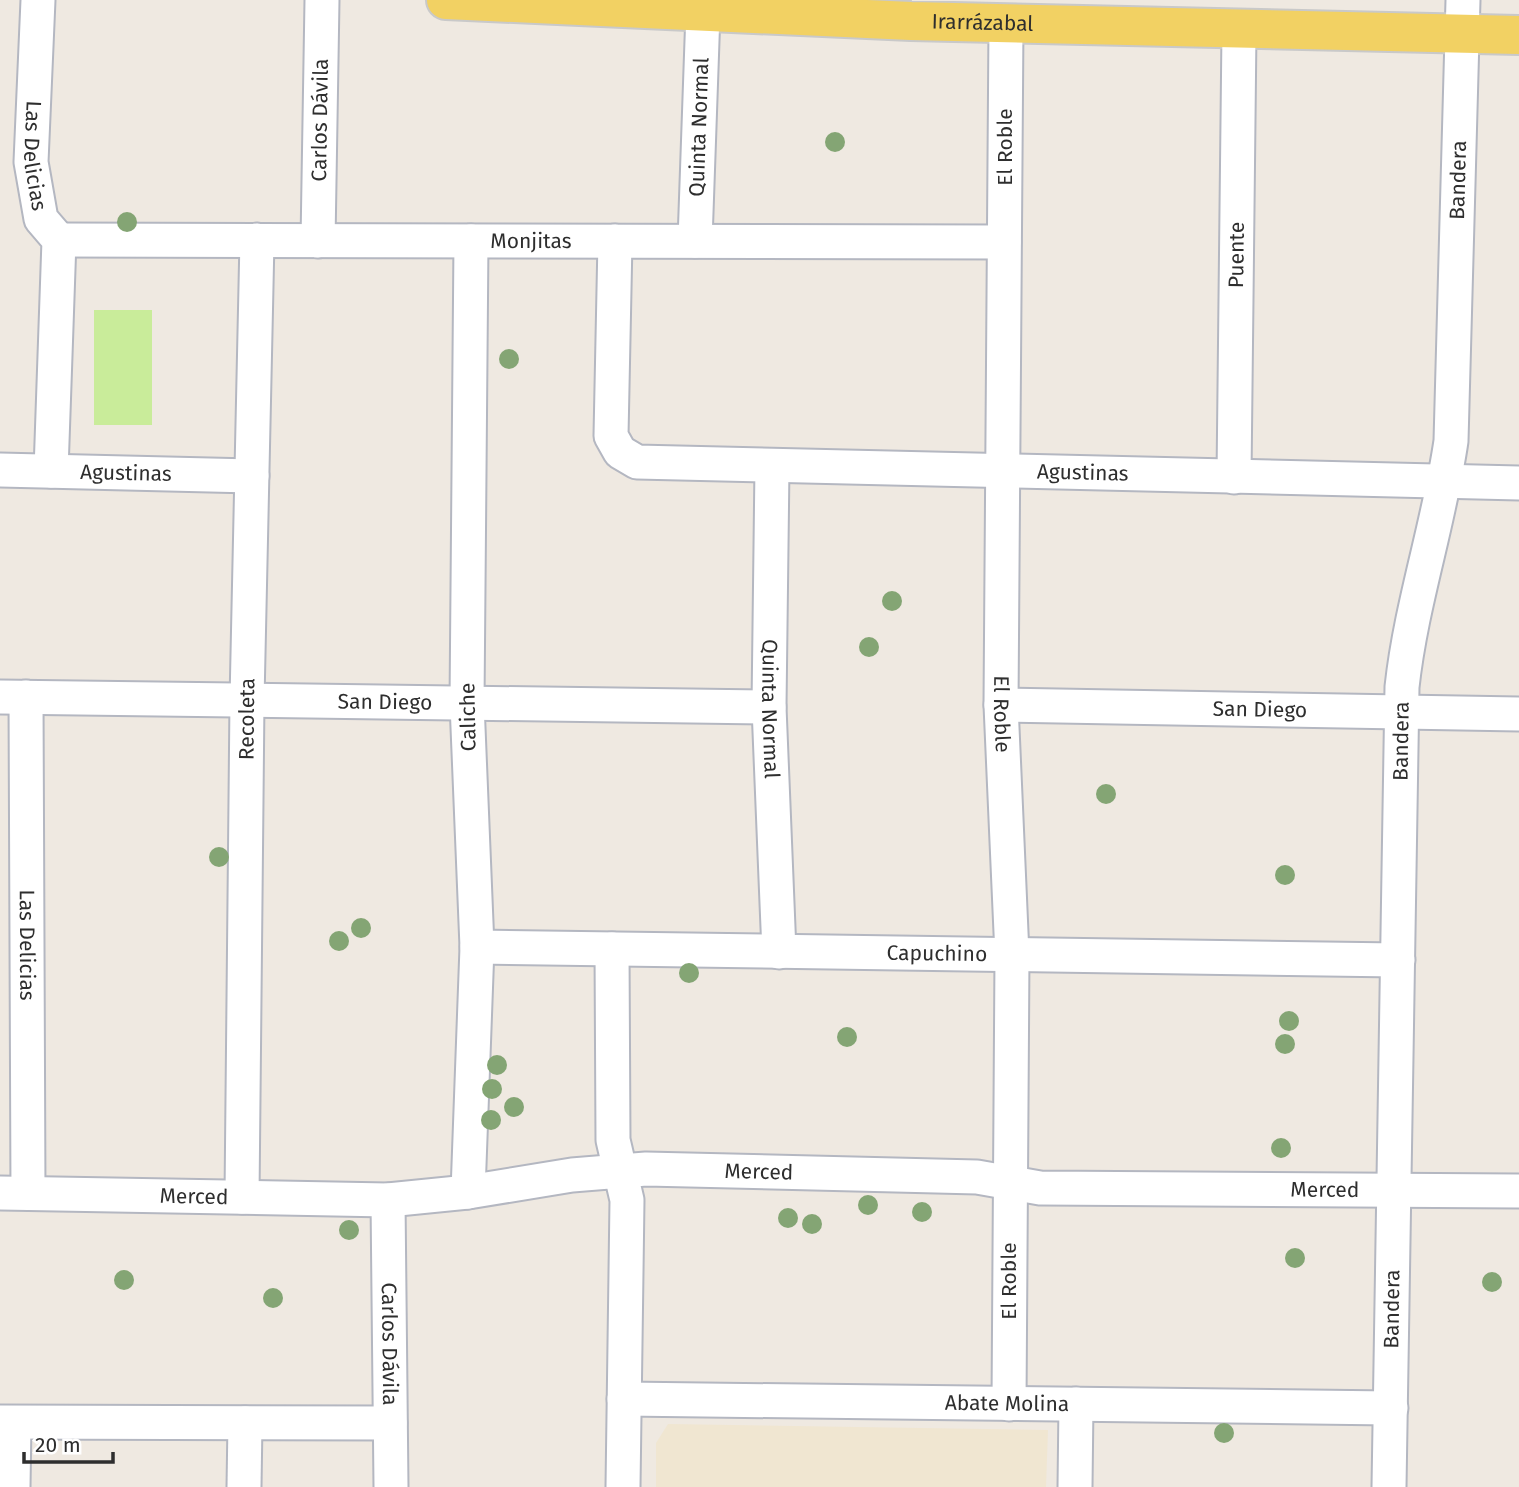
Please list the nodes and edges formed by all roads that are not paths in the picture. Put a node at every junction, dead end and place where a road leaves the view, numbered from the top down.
1 (38, 0) edge
2 (322, 0) edge
3 (446, 0) edge
4 (860, 9) edge
5 (703, 12) junction
6 (1463, 17) edge
7 (1006, 24) junction
8 (1239, 31) junction
9 (1519, 35) edge
10 (59, 240) junction
11 (257, 240) junction
12 (318, 240) junction
13 (471, 241) junction
14 (615, 241) junction
15 (695, 241) junction
16 (1004, 242) junction
17 (772, 466) junction
18 (0, 470) edge
19 (51, 471) junction
20 (1003, 471) junction
21 (252, 476) junction
22 (1234, 477) junction
23 (1445, 481) junction
24 (1519, 483) edge
25 (13, 697) edge
26 (247, 700) junction
27 (467, 703) junction
28 (1001, 705) junction
29 (769, 707) junction
30 (1401, 712) junction
31 (1519, 715) edge
32 (477, 947) junction
33 (612, 949) junction
34 (779, 952) junction
35 (1012, 955) junction
36 (1398, 960) junction
37 (618, 1170) junction
38 (1009, 1184) junction
39 (1394, 1189) junction
40 (1519, 1191) edge
41 (468, 1192) junction
42 (14, 1193) edge
43 (242, 1197) junction
44 (388, 1200) junction
45 (624, 1399) junction
46 (1009, 1404) junction
47 (1076, 1404) junction
48 (1391, 1408) junction
49 (7, 1423) edge
50 (245, 1423) junction
51 (390, 1423) junction
52 (13, 1487) edge
53 (244, 1487) edge
54 (391, 1487) edge
55 (622, 1487) edge
56 (1075, 1487) edge
57 (1389, 1487) edge

1 - 10 street, Las Delicias
2 - 12 street, Carlos Dávila
3 - 5 main road, Irarrázabal
4 - 5 main road, Irarrázabal
4 - 7 main road, Irarrázabal
5 - 15 street, Quinta Normal
6 - 8 main road, Irarrázabal
6 - 9 main road, Irarrázabal
6 - 23 street, Bandera
7 - 8 main road, Irarrázabal
7 - 16 street, El Roble
8 - 22 street, Puente
10 - 11 street, Monjitas
10 - 19 street, Las Delicias
11 - 12 street, Monjitas
11 - 21 street, Recoleta
12 - 13 street, Monjitas
13 - 14 street, Monjitas
13 - 27 street, Caliche
14 - 15 street, Monjitas
14 - 17 street, Agustinas
15 - 16 street, Monjitas
16 - 20 street, El Roble
17 - 20 street, Agustinas
17 - 29 street, Quinta Normal
18 - 19 street, Agustinas
19 - 21 street, Agustinas
20 - 22 street, Agustinas
20 - 28 street, El Roble
21 - 26 street, Recoleta
22 - 23 street, Agustinas
23 - 24 street, Agustinas
23 - 30 street, Bandera
25 - 26 street, San Diego
25 - 42 street, Las Delicias
26 - 27 street, San Diego
26 - 43 street, Recoleta
27 - 29 street, San Diego
27 - 32 street, Caliche
28 - 30 street, San Diego
28 - 35 street, El Roble
29 - 34 street, Quinta Normal
30 - 31 street, San Diego
30 - 36 street, Bandera
32 - 33 street, Capuchino
32 - 41 street, Caliche
33 - 34 street, Capuchino
33 - 37 street
34 - 35 street, Capuchino
35 - 36 street, Capuchino
35 - 38 street, El Roble
36 - 39 street, Bandera
37 - 38 street, Merced
37 - 41 street, Merced
37 - 45 street
38 - 39 street, Merced
38 - 46 street, El Roble
39 - 40 street, Merced
39 - 48 street, Bandera
41 - 44 street, Merced
42 - 43 street, Merced
43 - 44 street, Merced
44 - 51 street, Carlos Dávila
45 - 46 street, Abate Molina
45 - 55 street
46 - 47 street, Abate Molina
47 - 48 street, Abate Molina
47 - 56 street
48 - 57 street, Bandera
49 - 50 street
49 - 52 street
50 - 51 street
50 - 53 street
51 - 54 street, Carlos Dávila

